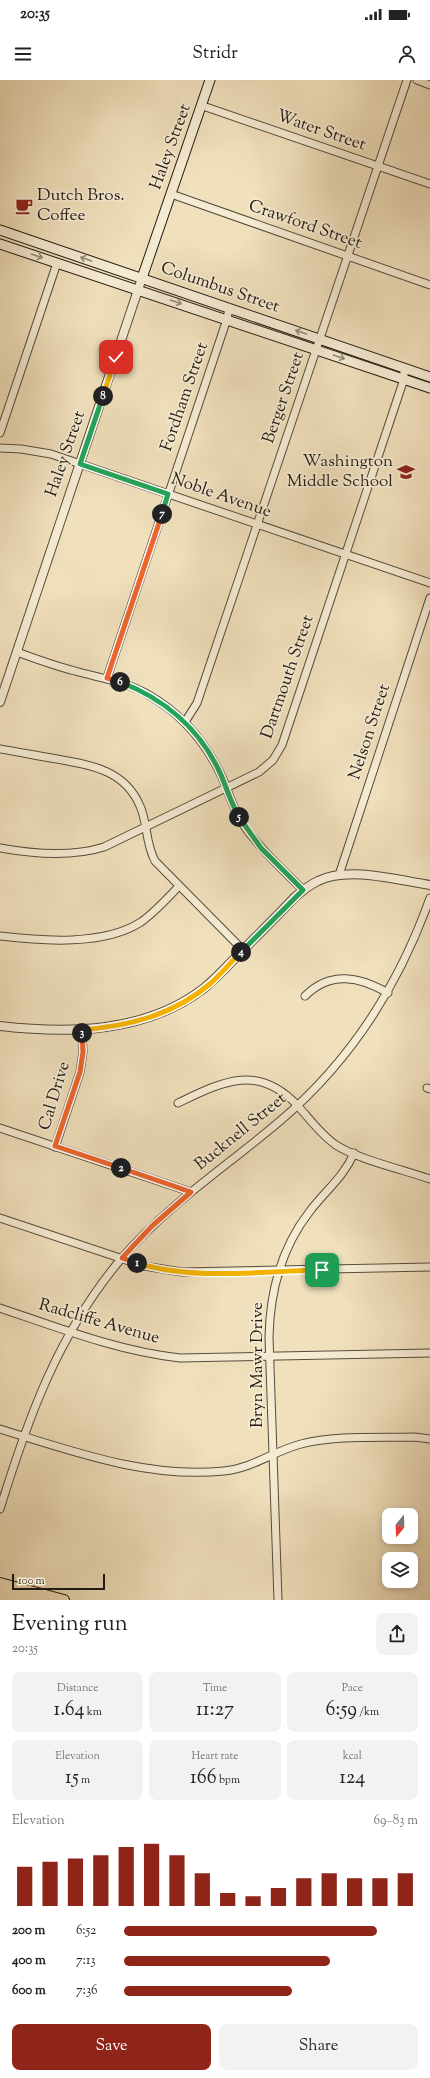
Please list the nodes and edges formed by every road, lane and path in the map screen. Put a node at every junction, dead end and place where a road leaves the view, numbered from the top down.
1 (210, 80) edge
2 (407, 80) edge
3 (417, 80) edge
4 (430, 85) edge
5 (203, 106) junction
6 (378, 166) junction
7 (430, 184) edge
8 (171, 194) junction
9 (0, 230) edge
10 (0, 244) edge
11 (61, 250) junction
12 (348, 255) junction
13 (57, 264) junction
14 (142, 278) junction
15 (430, 284) edge
16 (139, 290) junction
17 (229, 308) junction
18 (227, 319) junction
19 (320, 338) junction
20 (316, 350) junction
21 (404, 368) junction
22 (430, 377) edge
23 (404, 379) junction
24 (430, 388) edge
25 (0, 433) edge
26 (0, 448) edge
27 (80, 464) junction
28 (168, 494) junction
29 (257, 524) junction
30 (346, 554) junction
31 (430, 582) edge
32 (430, 598) edge
33 (17, 652) junction
34 (107, 678) junction
35 (0, 702) edge
36 (185, 722) junction
37 (0, 749) edge
38 (226, 788) junction
39 (145, 827) junction
40 (0, 848) edge
41 (338, 875) junction
42 (430, 885) edge
43 (179, 886) junction
44 (303, 890) junction
45 (430, 898) edge
46 (0, 936) edge
47 (243, 950) junction
48 (388, 992) junction
49 (305, 996) dead end
50 (0, 1026) edge
51 (82, 1030) junction
52 (178, 1103) dead end
53 (298, 1106) junction
54 (0, 1128) edge
55 (55, 1146) junction
56 (354, 1153) junction
57 (430, 1179) edge
58 (191, 1192) junction
59 (0, 1218) edge
60 (122, 1258) junction
61 (430, 1267) edge
62 (278, 1271) junction
63 (0, 1308) edge
64 (70, 1331) junction
65 (430, 1353) edge
66 (270, 1357) junction
67 (0, 1429) edge
68 (24, 1436) junction
69 (430, 1439) edge
70 (273, 1456) junction
71 (0, 1509) edge
72 (0, 1583) edge
73 (0, 1594) edge
74 (46, 1600) edge
75 (64, 1600) edge
76 (278, 1600) edge

1 - 5 main road, Haley Street
2 - 6 street, Berger Street
3 - 4 street
5 - 6 street, Water Street
5 - 8 main road, Haley Street
6 - 7 street, Water Street
6 - 12 street, Berger Street
8 - 12 street, Crawford Street
8 - 14 main road, Haley Street
9 - 11 main road, Columbus Street
10 -> 13 main road, Columbus Street
11 - 13 main road
14 -> 11 main road, Columbus Street
12 - 15 street, Crawford Street
12 - 19 street, Berger Street
13 - 16 main road, Columbus Street
13 - 25 street
14 - 16 street, Haley Street
14 - 17 main road, Columbus Street
16 -> 18 main road, Columbus Street
16 - 27 street, Haley Street
17 - 18 street, Fordham Street
19 -> 17 main road, Columbus Street
18 - 20 main road, Columbus Street
18 - 28 street, Fordham Street
19 - 20 street, Berger Street
19 - 21 main road, Columbus Street
20 -> 23 main road, Columbus Street
20 - 29 street, Berger Street
21 - 22 main road, Columbus Street
21 - 23 street, Dartmouth Street
23 - 24 main road, Columbus Street
23 - 30 street, Dartmouth Street
26 - 27 street, Noble Avenue
27 - 28 street, Noble Avenue
27 - 33 street, Haley Street
28 - 29 street, Noble Avenue
28 - 34 street, Fordham Street
29 - 30 street, Noble Avenue
29 - 36 street, Berger Street
30 - 31 street, Noble Avenue
30 - 38 street, Dartmouth Street
32 - 41 street, Nelson Street
33 - 34 street
33 - 35 street, Haley Street
34 - 36 street
36 - 38 street
37 - 39 street
38 - 39 street, Dartmouth Street
38 - 44 street
39 - 40 street, Dartmouth Street
39 - 43 street
41 - 42 street
41 - 44 street
43 - 46 street
43 - 47 street
44 - 47 street
45 - 48 street, Bucknell Street
47 - 51 street
48 - 49 street
48 - 53 street, Bucknell Street
50 - 51 street
51 - 55 street, Cal Drive
52 - 53 street
53 - 56 street
53 - 58 street, Bucknell Street
54 - 55 street
55 - 58 street
56 - 57 street
56 - 62 street, Bryn Mawr Drive
58 - 60 street, Bucknell Street
59 - 60 street
60 - 62 street
60 - 64 street, Bucknell Street
61 - 62 street
62 - 66 street, Bryn Mawr Drive
63 - 64 street, Radcliffe Avenue
64 - 66 street, Radcliffe Avenue
64 - 68 street, Bucknell Street
65 - 66 street, Radcliffe Avenue
66 - 70 street, Bryn Mawr Drive
67 - 68 street
68 - 70 street
68 - 71 street, Bucknell Street
69 - 70 street
70 - 76 street, Bryn Mawr Drive
72 - 75 main road
73 - 74 highway

